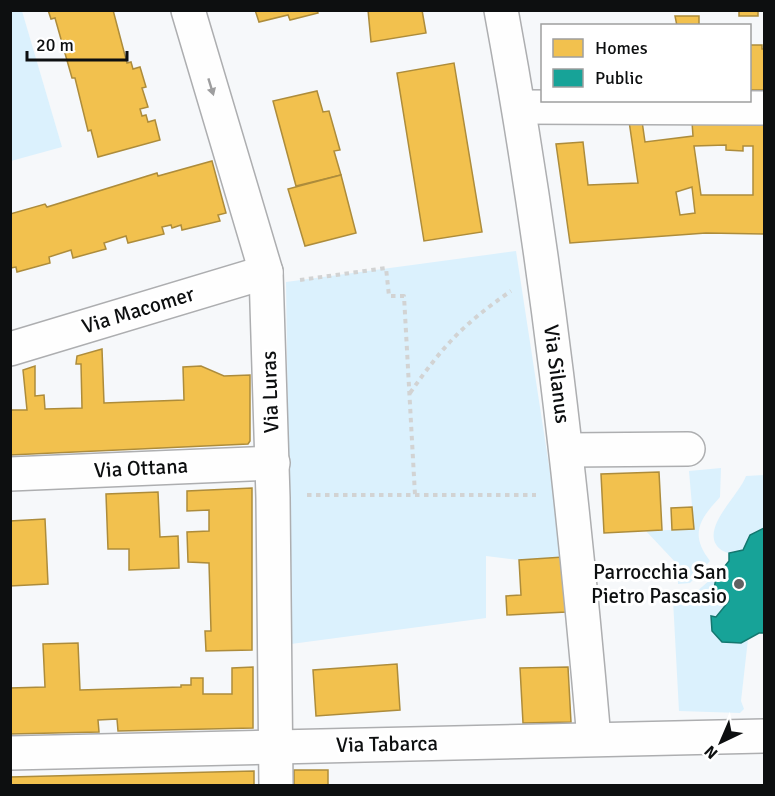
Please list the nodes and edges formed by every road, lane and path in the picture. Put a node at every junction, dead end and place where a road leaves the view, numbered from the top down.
1 (188, 10) edge
2 (501, 10) edge
3 (519, 107) junction
4 (765, 108) edge
5 (545, 277) junction
6 (266, 279) junction
7 (10, 349) edge
8 (410, 394) junction
9 (688, 449) dead end
10 (567, 450) junction
11 (273, 463) junction
12 (10, 474) edge
13 (415, 495) junction
14 (571, 495) junction
15 (273, 498) junction
16 (765, 736) edge
17 (594, 739) junction
18 (276, 747) junction
19 (10, 753) edge
20 (276, 786) edge

1 -> 6 street, Via Luras
2 - 3 street, Via Silanus
3 - 4 street
3 - 5 street, Via Silanus
5 - 8 path
5 - 10 street, Via Silanus
6 - 7 street, Via Macomer
6 - 8 path
6 - 11 street, Via Luras
8 - 13 path
9 - 10 street
10 - 14 street, Via Silanus
11 - 12 street, Via Ottana
11 - 15 street, Via Luras
13 - 14 path
13 - 15 path
14 - 17 street, Via Silanus
15 - 18 street, Via Luras
16 - 17 street, Via Tabarca
17 - 18 street, Via Tabarca
18 - 19 street, Via Tabarca
18 - 20 street, Via Luras

